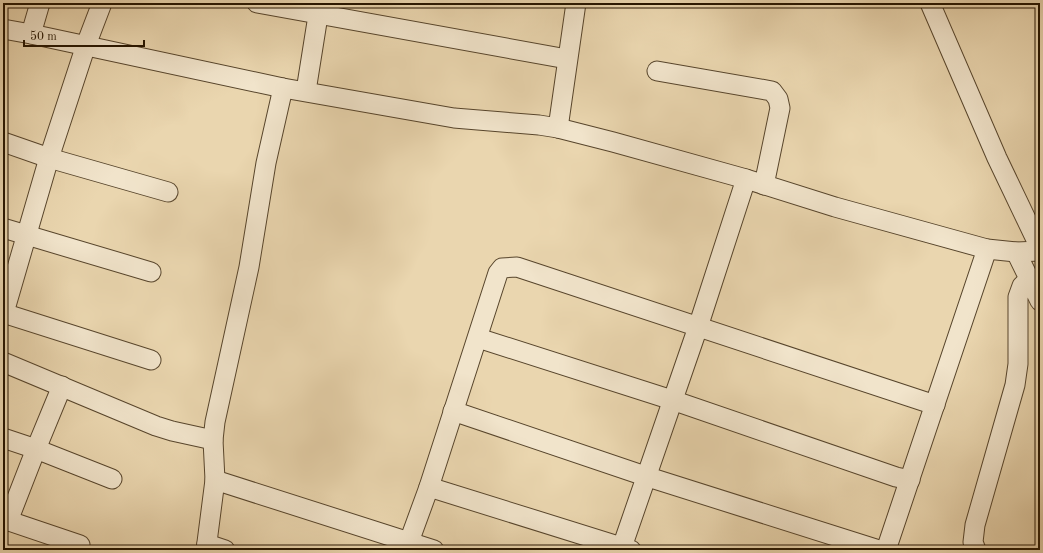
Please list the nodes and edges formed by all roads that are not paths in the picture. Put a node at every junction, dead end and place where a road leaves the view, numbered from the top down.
1 (40, 3) edge
2 (102, 3) edge
3 (257, 3) edge
4 (576, 3) edge
5 (930, 3) edge
6 (319, 8) edge
7 (3, 30) edge
8 (32, 34) junction
9 (86, 46) junction
10 (567, 59) junction
11 (657, 71) dead end
12 (283, 88) junction
13 (306, 91) junction
14 (558, 128) junction
15 (3, 142) edge
16 (49, 158) junction
17 (755, 182) junction
18 (168, 192) dead end
19 (3, 228) edge
20 (26, 235) junction
21 (987, 249) junction
22 (1031, 251) edge
23 (151, 272) dead end
24 (1029, 279) junction
25 (1040, 301) edge
26 (3, 314) edge
27 (698, 327) junction
28 (478, 338) junction
29 (151, 360) dead end
30 (3, 362) edge
31 (62, 386) junction
32 (672, 400) junction
33 (935, 405) junction
34 (453, 411) junction
35 (3, 438) edge
36 (213, 440) junction
37 (36, 449) junction
38 (646, 476) junction
39 (112, 479) dead end
40 (214, 480) junction
41 (910, 480) junction
42 (430, 486) junction
43 (6, 520) edge
44 (80, 545) dead end
45 (408, 546) edge
46 (206, 547) edge
47 (625, 549) edge
48 (225, 550) edge
49 (434, 550) edge
50 (879, 550) edge
51 (886, 550) edge
52 (976, 550) edge

1 - 8 street
2 - 9 street
3 - 6 street
4 - 10 street
5 - 22 street
6 - 10 street
6 - 13 street
7 - 8 street
8 - 9 street
9 - 12 street
9 - 16 street
10 - 14 street
11 - 17 street
12 - 13 street
12 - 36 street
13 - 14 street
14 - 17 street
15 - 16 street
16 - 18 street
16 - 20 street
17 - 21 street
17 - 27 street
19 - 20 street
20 - 23 street
20 - 26 street
21 - 22 street
21 - 33 street
22 - 24 street
24 - 25 street
24 - 52 street
26 - 29 street
27 - 28 street
27 - 32 street
27 - 33 street
28 - 32 street
28 - 34 street
30 - 31 street
31 - 36 street
31 - 37 street
32 - 38 street
32 - 41 street
33 - 41 street
34 - 38 street
34 - 42 street
35 - 37 street
36 - 40 street
37 - 39 street
37 - 43 street
38 - 47 street
38 - 50 street
40 - 45 street
40 - 46 street
41 - 51 street
42 - 45 street
42 - 47 street
43 - 44 street
45 - 49 street
46 - 48 street

